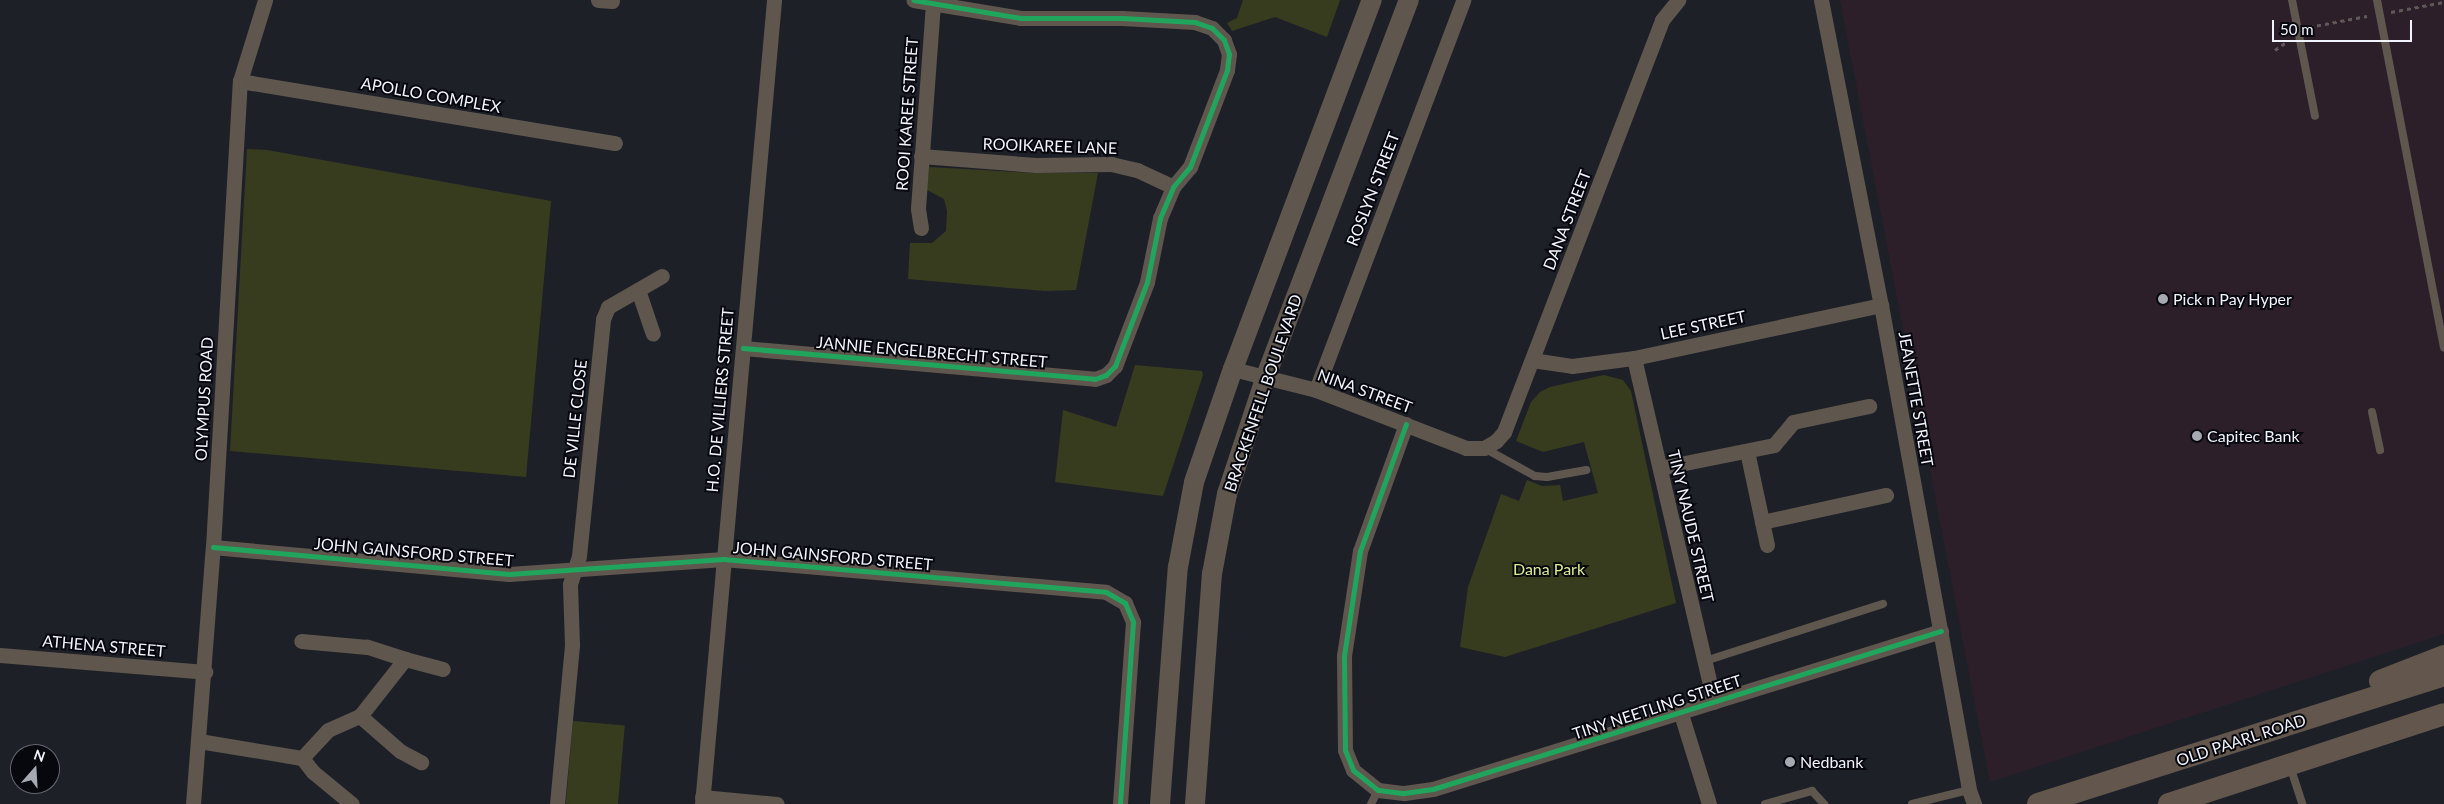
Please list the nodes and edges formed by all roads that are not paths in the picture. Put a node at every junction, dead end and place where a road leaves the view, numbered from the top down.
1 (266, 0) edge
2 (774, 0) edge
3 (914, 0) edge
4 (1372, 0) edge
5 (1409, 0) edge
6 (1463, 0) edge
7 (1678, 0) edge
8 (1821, 0) edge
9 (2292, 0) edge
10 (2377, 0) edge
11 (933, 2) junction
12 (240, 80) junction
13 (2314, 116) dead end
14 (616, 144) dead end
15 (921, 156) junction
16 (1173, 187) junction
17 (921, 228) dead end
18 (662, 276) dead end
19 (638, 290) junction
20 (1881, 305) junction
21 (653, 334) dead end
22 (743, 348) junction
23 (2444, 348) edge
24 (1634, 358) junction
25 (1532, 360) junction
26 (1233, 369) junction
27 (1266, 376) junction
28 (1316, 390) junction
29 (1869, 406) dead end
30 (2372, 412) dead end
31 (1406, 424) junction
32 (1484, 448) junction
33 (1746, 450) junction
34 (2380, 450) dead end
35 (1660, 468) junction
36 (1586, 470) dead end
37 (1886, 495) dead end
38 (1762, 522) junction
39 (1767, 546) dead end
40 (213, 547) junction
41 (723, 560) junction
42 (574, 570) junction
43 (1883, 604) dead end
44 (1941, 631) junction
45 (300, 641) dead end
46 (0, 655) edge
47 (2444, 656) edge
48 (405, 659) junction
49 (1705, 661) junction
50 (443, 669) dead end
51 (205, 672) junction
52 (2444, 675) edge
53 (1714, 702) junction
54 (1681, 714) junction
55 (2323, 714) junction
56 (2444, 714) edge
57 (360, 716) junction
58 (199, 741) junction
59 (302, 758) junction
60 (421, 762) dead end
61 (2290, 764) junction
62 (1378, 790) junction
63 (1969, 790) junction
64 (702, 801) edge
65 (348, 803) edge
66 (193, 804) edge
67 (557, 804) edge
68 (777, 804) edge
69 (1120, 804) edge
70 (1160, 804) edge
71 (1195, 804) edge
72 (1371, 804) edge
73 (1708, 804) edge
74 (1765, 804) edge
75 (1824, 804) edge
76 (1912, 804) edge
77 (1974, 804) edge
78 (2038, 804) edge
79 (2169, 804) edge
80 (2302, 804) edge

1 - 12 street, OLYMPUS ROAD
2 - 22 street, H.O. DE VILLIERS STREET
3 - 11 street
4 - 26 street, BRACKENFELL BOULEVARD
5 - 27 street, BRACKENFELL BOULEVARD
6 - 28 street, ROSLYN STREET
7 - 25 street, DANA STREET
8 - 20 street, JEANETTE STREET
9 - 13 lane
10 - 23 lane
11 - 15 street, ROOI KAREE STREET
11 - 16 street
12 - 14 street, APOLLO COMPLEX
12 - 40 street, OLYMPUS ROAD
15 - 16 street, ROOIKAREE LANE
15 - 17 street, ROOI KAREE STREET
16 - 22 street, JANNIE ENGELBRECHT STREET
18 - 19 street, DE VILLE CLOSE
19 - 21 street
19 - 42 street, DE VILLE CLOSE
20 - 24 street, LEE STREET
20 - 44 street, JEANETTE STREET
22 - 41 street, H.O. DE VILLIERS STREET
24 - 25 street, LEE STREET
24 - 35 street, TINY NAUDE STREET
25 - 32 street, DANA STREET
26 - 27 street, NINA STREET
26 - 70 street, BRACKENFELL BOULEVARD
27 - 28 street, NINA STREET
27 - 71 street, BRACKENFELL BOULEVARD
28 - 31 street, NINA STREET
29 - 33 street
30 - 34 lane
31 - 32 street, NINA STREET
31 - 62 street
32 - 36 lane
33 - 35 street
33 - 38 street
35 - 49 street, TINY NAUDE STREET
37 - 38 street
38 - 39 street
40 - 42 street, JOHN GAINSFORD STREET
40 - 51 street, OLYMPUS ROAD
41 - 42 street, JOHN GAINSFORD STREET
41 - 64 street, H.O. DE VILLIERS STREET
41 - 69 street, JOHN GAINSFORD STREET
42 - 67 street, DE VILLE CLOSE
43 - 49 lane
44 - 53 street, TINY NEETLING STREET
44 - 63 street, JEANETTE STREET
45 - 48 street
46 - 51 street, ATHENA STREET
47 - 55 main road
48 - 50 street
48 - 57 street
49 - 53 street, TINY NAUDE STREET
51 - 58 street, OLYMPUS ROAD
52 - 55 main road, OLD PAARL ROAD
53 - 54 street, TINY NEETLING STREET
54 - 62 street, TINY NEETLING STREET
54 - 73 street
55 - 78 main road, OLD PAARL ROAD
56 - 61 main road
57 - 59 street
57 - 60 street
58 - 59 street
58 - 66 street, OLYMPUS ROAD
59 - 65 street
61 - 79 main road
61 - 80 lane
62 - 72 lane
63 - 76 lane
63 - 77 street, JEANETTE STREET
64 - 68 street
74 - 75 lane

